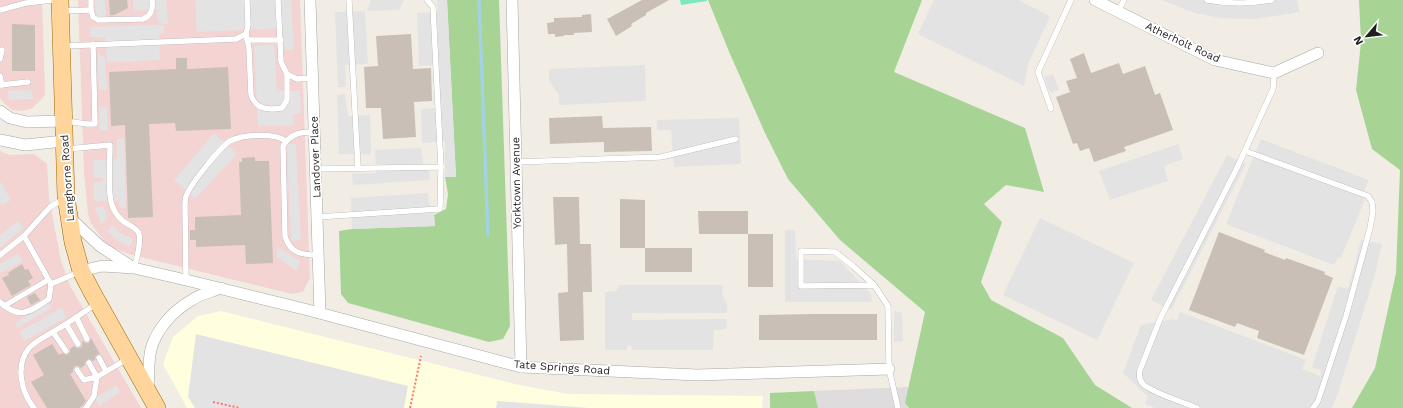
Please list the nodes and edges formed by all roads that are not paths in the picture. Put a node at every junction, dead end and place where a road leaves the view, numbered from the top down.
1 (91, 0) edge
2 (152, 0) edge
3 (247, 0) edge
4 (278, 0) edge
5 (310, 0) edge
6 (349, 0) edge
7 (427, 0) edge
8 (512, 0) edge
9 (1071, 0) edge
10 (1095, 0) edge
11 (1124, 0) edge
12 (1207, 0) edge
13 (1272, 0) edge
14 (58, 4) edge
15 (0, 10) edge
16 (91, 10) junction
17 (1118, 12) junction
18 (246, 37) junction
19 (281, 40) junction
20 (93, 44) junction
21 (62, 46) junction
22 (2, 50) dead end
23 (1318, 53) dead end
24 (0, 59) edge
25 (1274, 73) junction
26 (287, 74) junction
27 (0, 76) edge
28 (312, 78) junction
29 (28, 82) dead end
30 (1, 85) edge
31 (1051, 109) dead end
32 (0, 111) edge
33 (63, 121) junction
34 (314, 132) junction
35 (736, 139) dead end
36 (0, 140) edge
37 (285, 143) junction
38 (64, 145) junction
39 (1245, 151) junction
40 (516, 162) junction
41 (441, 167) junction
42 (358, 168) junction
43 (315, 169) junction
44 (66, 198) junction
45 (68, 216) junction
46 (317, 217) junction
47 (24, 236) junction
48 (0, 255) edge
49 (318, 255) junction
50 (134, 268) junction
51 (81, 271) junction
52 (186, 280) junction
53 (49, 282) junction
54 (874, 286) junction
55 (221, 288) junction
56 (98, 303) junction
57 (2, 304) edge
58 (320, 314) junction
59 (76, 317) junction
60 (66, 324) junction
61 (53, 332) junction
62 (87, 339) dead end
63 (78, 344) dead end
64 (66, 351) dead end
65 (99, 358) dead end
66 (129, 358) junction
67 (89, 363) dead end
68 (521, 367) junction
69 (889, 369) junction
70 (77, 370) dead end
71 (106, 371) junction
72 (97, 377) junction
73 (148, 392) junction
74 (34, 408) edge
75 (86, 408) edge
76 (157, 408) edge
77 (898, 408) edge
78 (1197, 408) edge
79 (1313, 408) edge

1 - 16 lane
2 - 16 lane
3 - 18 lane
4 - 19 lane
5 - 28 street, Landover Place
6 - 42 lane
7 - 41 lane
8 - 40 street, Yorktown Avenue
9 - 31 lane
10 - 17 street, Atherholt Road
11 - 17 lane
12 - 13 lane
14 - 15 lane
14 - 16 lane
14 - 21 main road, Langhorne Road
17 - 25 street, Atherholt Road
18 - 19 lane
18 - 20 lane
18 - 26 lane
19 - 26 lane
20 - 21 lane
20 - 33 lane
21 - 33 main road, Langhorne Road
22 - 24 lane
23 - 25 street
25 - 39 lane
26 - 28 lane
27 - 30 lane
28 - 34 street, Landover Place
29 - 30 lane
32 - 33 street
33 - 38 main road, Langhorne Road
34 - 37 lane
34 - 43 street, Landover Place
35 - 40 lane
36 - 38 street
37 - 49 lane
37 - 52 lane
38 - 44 main road, Langhorne Road
38 - 50 lane
39 - 78 lane
39 - 79 lane
40 - 68 street, Yorktown Avenue
41 - 42 lane
41 - 46 lane
42 - 43 lane
43 - 46 street, Landover Place
44 - 45 main road, Langhorne Road
44 - 47 lane
45 - 50 street, Tate Springs Road
45 - 51 main road, Langhorne Road
46 - 49 street, Landover Place
47 - 48 lane
47 - 53 lane
49 - 58 street, Landover Place
50 - 51 street, Tate Springs Road
50 - 52 street, Tate Springs Road
51 - 53 lane
51 - 56 main road, Langhorne Road
52 - 55 street, Tate Springs Road
53 - 57 lane
53 - 57 lane
54 - 54 lane
54 - 69 lane
55 - 58 street, Tate Springs Road
55 - 73 street
56 - 59 lane
56 - 66 main road, Langhorne Road
58 - 68 street, Tate Springs Road
59 - 60 lane
59 - 62 lane
60 - 61 lane
60 - 63 lane
61 - 64 lane
61 - 74 lane
65 - 71 lane
66 - 71 lane
66 - 73 main road, Langhorne Road
67 - 72 lane
68 - 69 street, Tate Springs Road
69 - 77 lane
70 - 72 lane
71 - 72 lane
72 - 75 lane
73 - 76 main road, Langhorne Road

